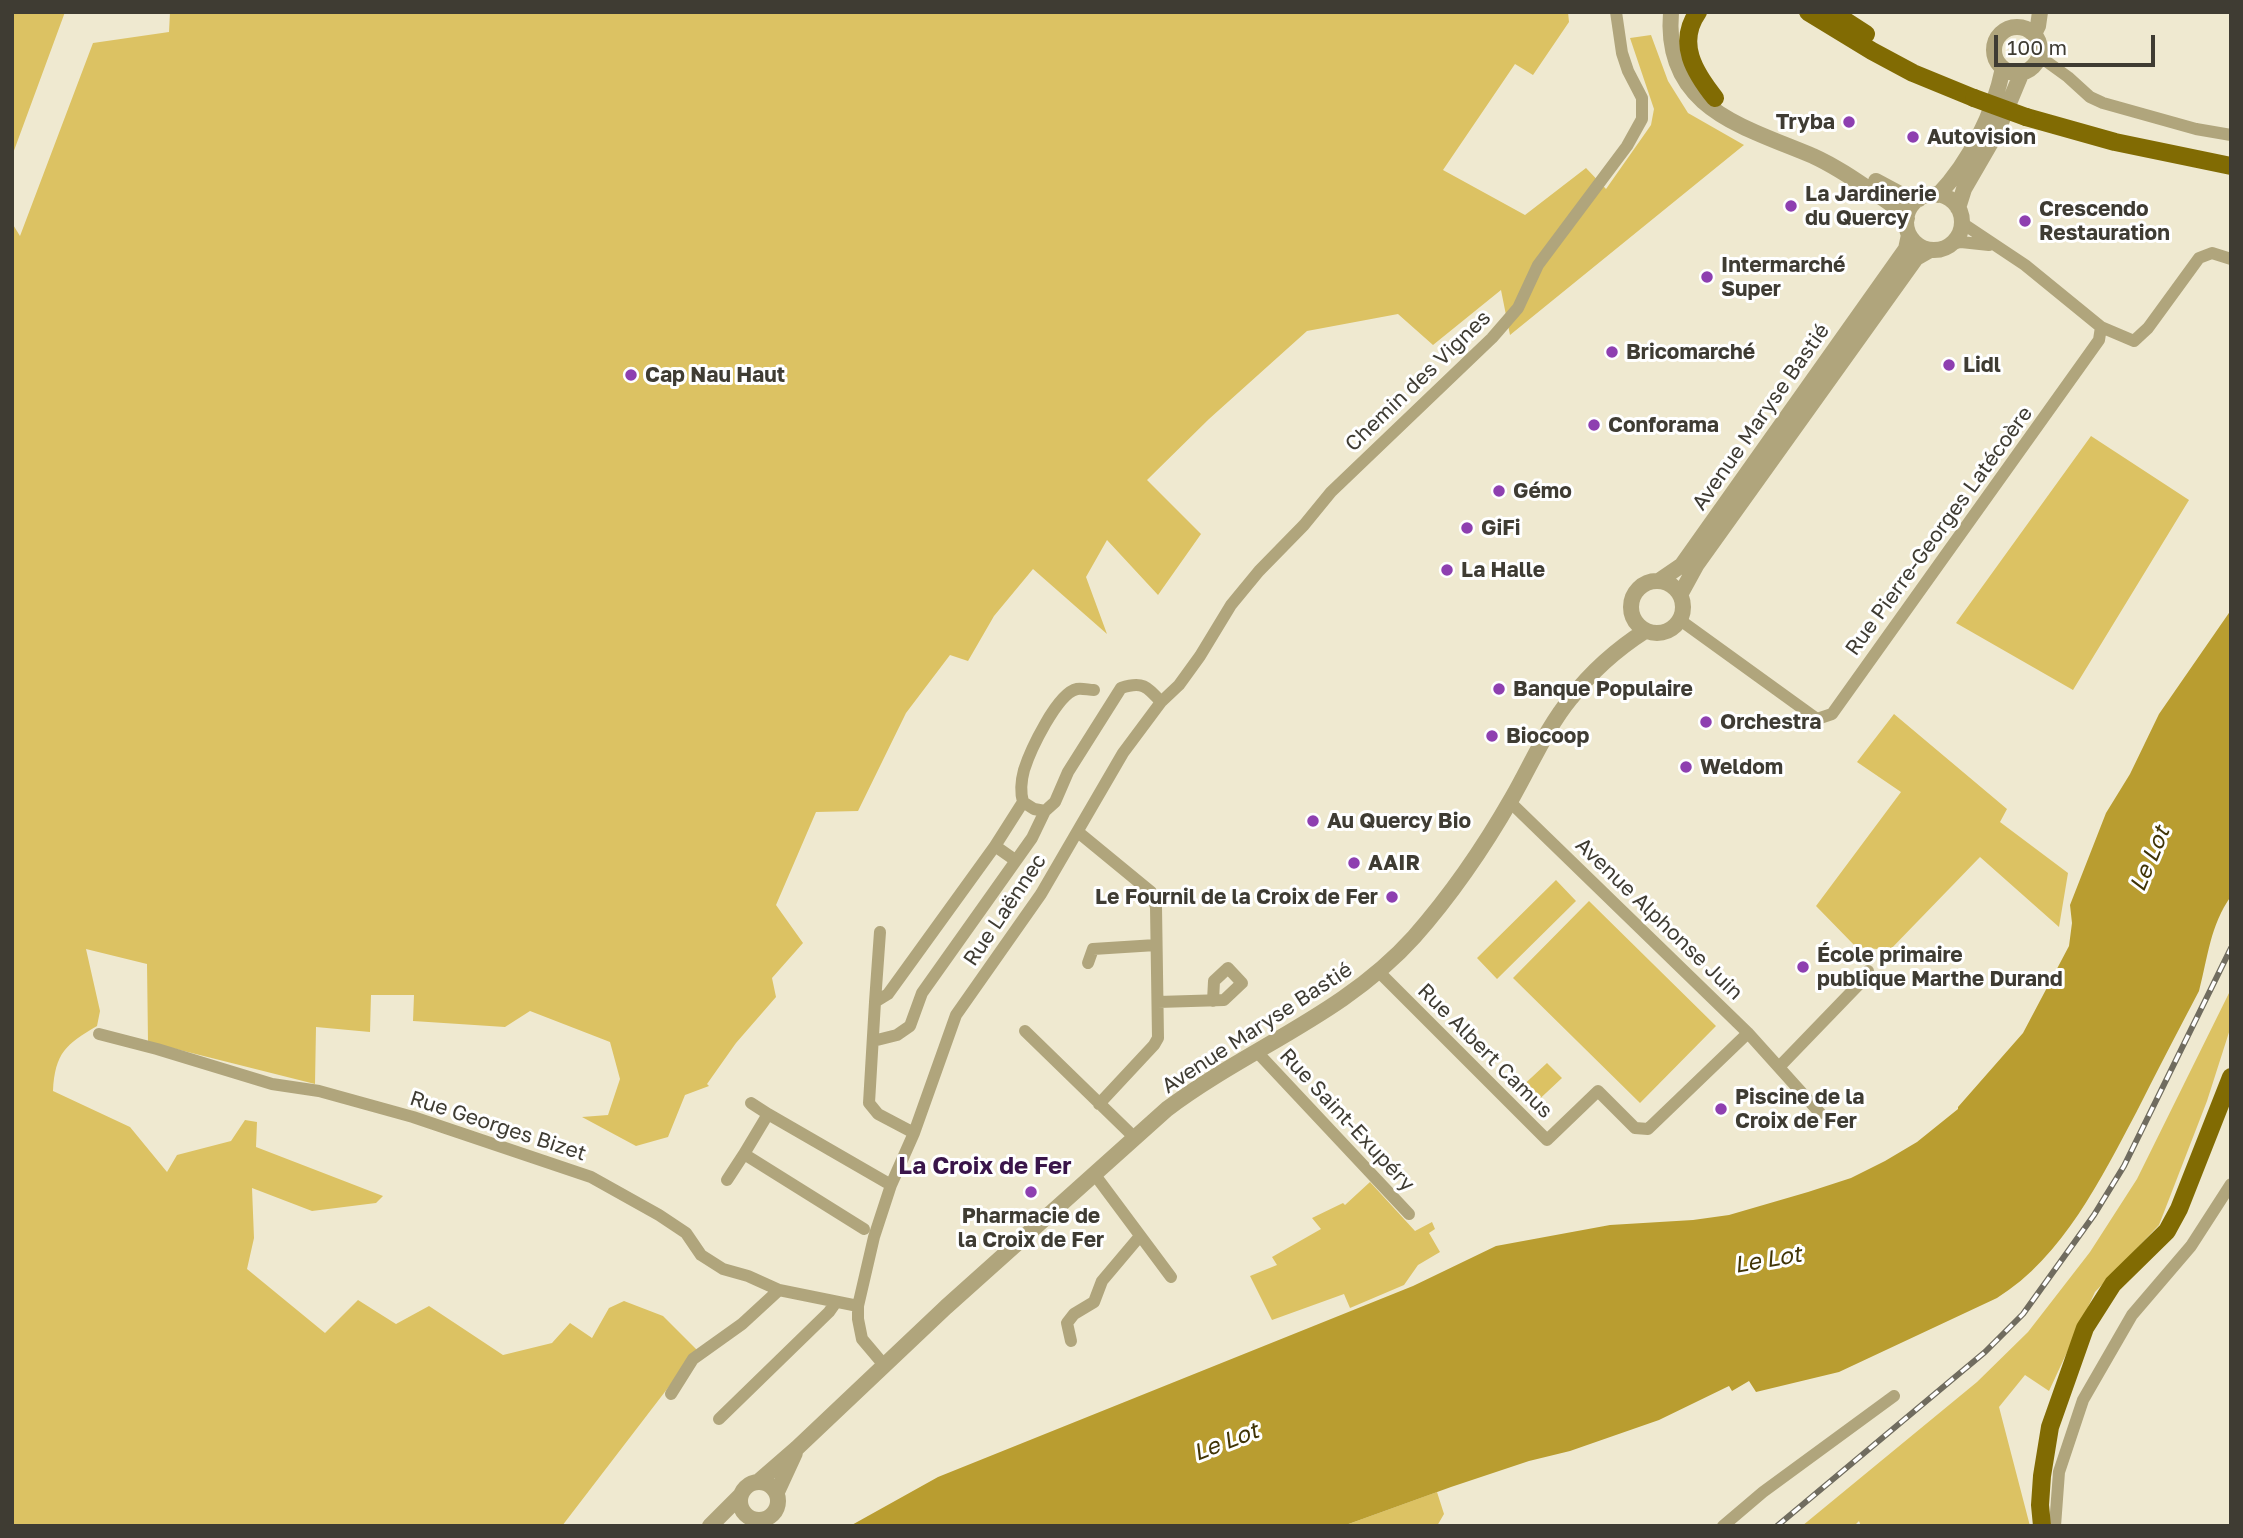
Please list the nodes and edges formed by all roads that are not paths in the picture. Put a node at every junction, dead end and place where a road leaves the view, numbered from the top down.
1 (1616, 12) edge
2 (1671, 12) edge
3 (1680, 12) edge
4 (1698, 12) edge
5 (1797, 12) edge
6 (1808, 12) edge
7 (1832, 12) edge
8 (2040, 12) edge
9 (2007, 20) edge
10 (2028, 25) edge
11 (2039, 56) junction
12 (2003, 68) junction
13 (2022, 72) junction
14 (1949, 87) junction
15 (1715, 98) junction
16 (2231, 135) edge
17 (2231, 166) edge
18 (1938, 195) junction
19 (1919, 199) junction
20 (1960, 216) junction
21 (1908, 226) junction
22 (1952, 244) junction
23 (1993, 246) junction
24 (1930, 250) junction
25 (2231, 259) edge
26 (2101, 327) junction
27 (1304, 525) joint
28 (1660, 580) junction
29 (1680, 595) junction
30 (1680, 620) junction
31 (1639, 625) junction
32 (1094, 690) dead end
33 (1161, 702) junction
34 (1023, 802) junction
35 (1510, 802) junction
36 (1045, 811) junction
37 (1078, 832) junction
38 (995, 846) junction
39 (1015, 860) junction
40 (880, 932) dead end
41 (1156, 945) junction
42 (1088, 963) dead end
43 (1868, 971) dead end
44 (1379, 972) junction
45 (1213, 1001) dead end
46 (875, 1002) junction
47 (1158, 1002) junction
48 (1025, 1031) dead end
49 (1748, 1032) junction
50 (99, 1034) dead end
51 (873, 1041) junction
52 (1256, 1052) junction
53 (1780, 1066) junction
54 (2231, 1077) edge
55 (751, 1103) dead end
56 (1099, 1104) junction
57 (1820, 1113) dead end
58 (768, 1114) junction
59 (914, 1133) junction
60 (1134, 1137) junction
61 (744, 1154) junction
62 (1094, 1175) junction
63 (727, 1180) dead end
64 (2231, 1184) edge
65 (891, 1185) junction
66 (1409, 1214) dead end
67 (864, 1229) dead end
68 (1140, 1236) junction
69 (1171, 1277) dead end
70 (779, 1290) junction
71 (836, 1301) junction
72 (858, 1306) junction
73 (1071, 1341) dead end
74 (884, 1365) junction
75 (671, 1394) dead end
76 (1894, 1396) dead end
77 (719, 1419) dead end
78 (797, 1448) junction
79 (759, 1481) junction
80 (777, 1492) junction
81 (740, 1496) junction
82 (769, 1520) edge
83 (713, 1524) edge
84 (1723, 1526) edge
85 (2042, 1526) edge
86 (2055, 1526) edge

1 - 27 street, Chemin des Vignes
2 - 21 street
3 - 15 street
4 - 15 main road
5 - 14 main road
6 - 14 main road
7 - 14 main road
8 - 10 street
9 - 10 street
9 - 12 street
10 - 11 street
11 - 13 street
11 - 16 street
12 - 13 street
12 - 18 street
13 - 20 street
14 - 17 main road, bridge
15 - 19 street
18 - 19 street
18 - 20 street
19 - 21 street
20 - 22 street
20 - 23 street
21 - 24 street
21 - 28 street, Avenue Maryse Bastié
22 - 23 street
22 - 24 street
23 - 26 street
24 - 29 street, Avenue Maryse Bastié
25 - 26 street
26 - 30 street, Rue Pierre-Georges Latécoère
27 - 33 street, Rue Laënnec
28 - 29 street
28 - 31 street, Avenue Maryse Bastié
29 - 30 street, Avenue Maryse Bastié
30 - 31 street
31 - 35 street, Avenue Maryse Bastié
32 - 34 street
33 - 36 street
33 - 37 street, Rue Laënnec
34 - 36 street
34 - 38 street
35 - 44 street, Avenue Maryse Bastié
35 - 49 street, Avenue Alphonse Juin
36 - 39 street
37 - 41 street
37 - 59 street, Rue Laënnec
38 - 39 street
38 - 46 street
39 - 51 street
40 - 46 street
41 - 42 street
41 - 47 street
43 - 53 street
44 - 49 street, Rue Albert Camus
44 - 52 street, Avenue Maryse Bastié
45 - 47 street
46 - 51 street
47 - 56 street
48 - 56 street
49 - 53 street, Avenue Alphonse Juin
50 - 70 street, Rue Georges Bizet
51 - 59 street
52 - 60 street, Avenue Maryse Bastié
52 - 66 street, Rue Saint-Exupéry
53 - 57 street, Avenue Alphonse Juin
54 - 85 main road
55 - 58 street
56 - 60 street
58 - 61 street
58 - 65 street
59 - 65 street, Rue Laënnec
60 - 62 street, Avenue Maryse Bastié
61 - 63 street
61 - 67 street
62 - 68 street
62 - 74 street, Avenue Maryse Bastié
64 - 86 street
65 - 72 street, Rue Laënnec
68 - 69 street
68 - 73 street
70 - 71 street, Rue Georges Bizet
70 - 75 street
71 - 72 street, Rue Georges Bizet
71 - 77 street
72 - 74 street, Rue Laënnec
74 - 78 street, Avenue Maryse Bastié
76 - 84 street
78 - 79 street, Avenue Maryse Bastié
78 - 80 street, Avenue Maryse Bastié
79 - 80 street
79 - 81 street
80 - 82 street
81 - 82 street
81 - 83 street
82 - 83 street

